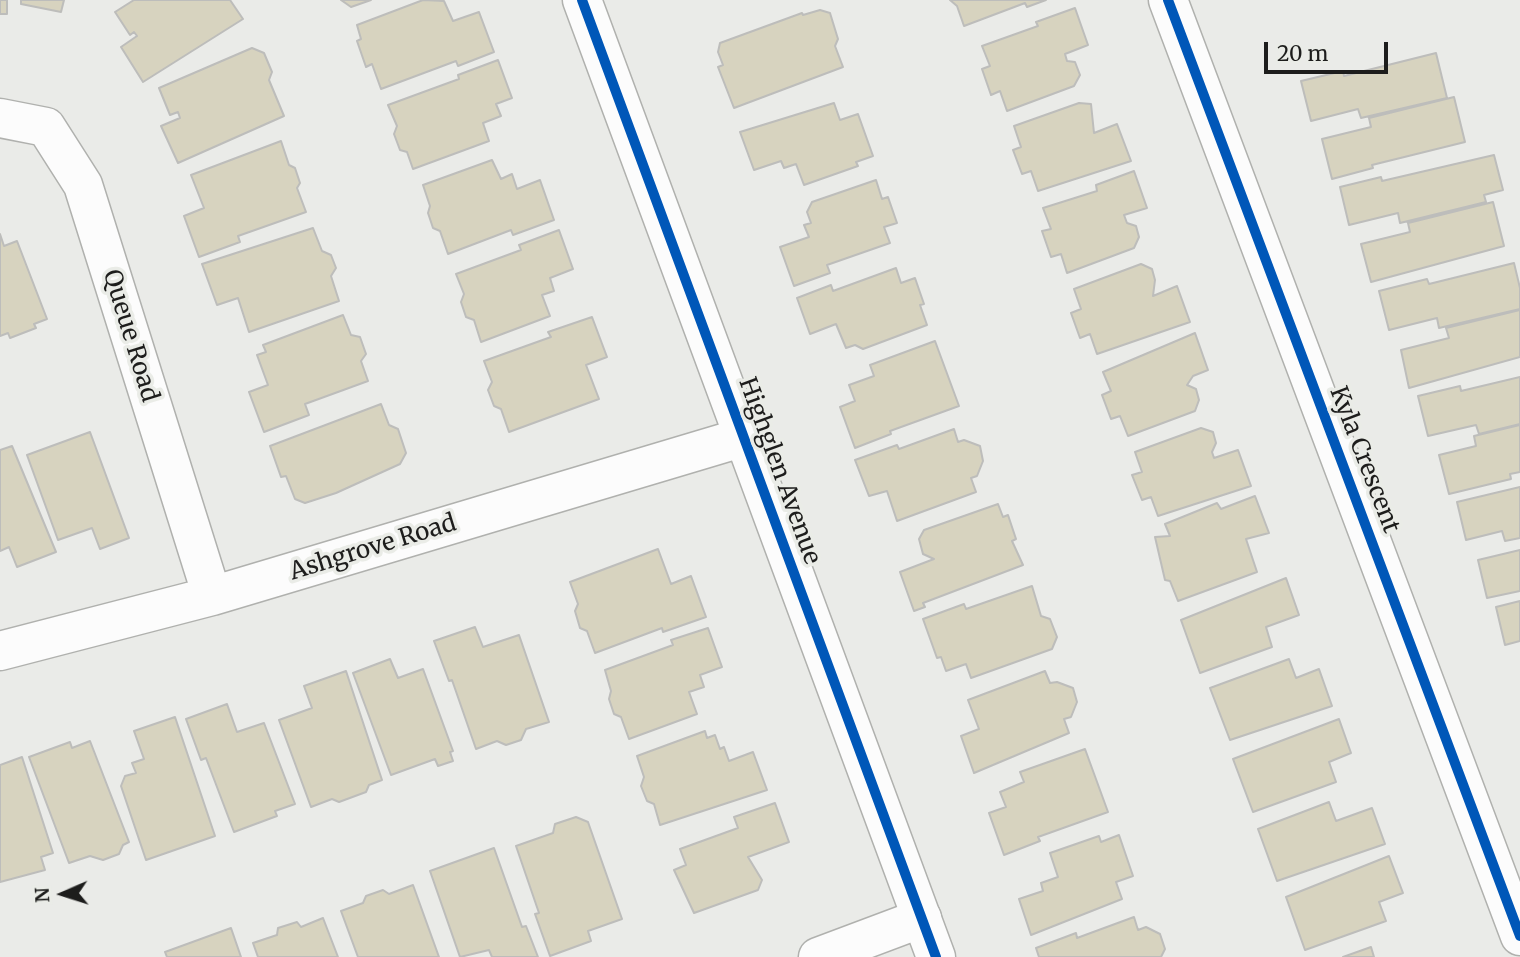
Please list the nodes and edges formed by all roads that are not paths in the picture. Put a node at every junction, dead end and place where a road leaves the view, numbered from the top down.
1 (582, 0) edge
2 (1168, 0) edge
3 (0, 118) edge
4 (744, 437) junction
5 (212, 596) junction
6 (0, 651) edge
7 (922, 918) junction
8 (1520, 936) edge
9 (818, 957) edge
10 (936, 957) edge

1 - 4 street, Highglen Avenue
2 - 8 street, Kyla Crescent
3 - 5 street, Queue Road
4 - 5 street, Ashgrove Road
4 - 7 street, Highglen Avenue
5 - 6 street, Ashgrove Road
7 - 9 street
7 - 10 street, Highglen Avenue

